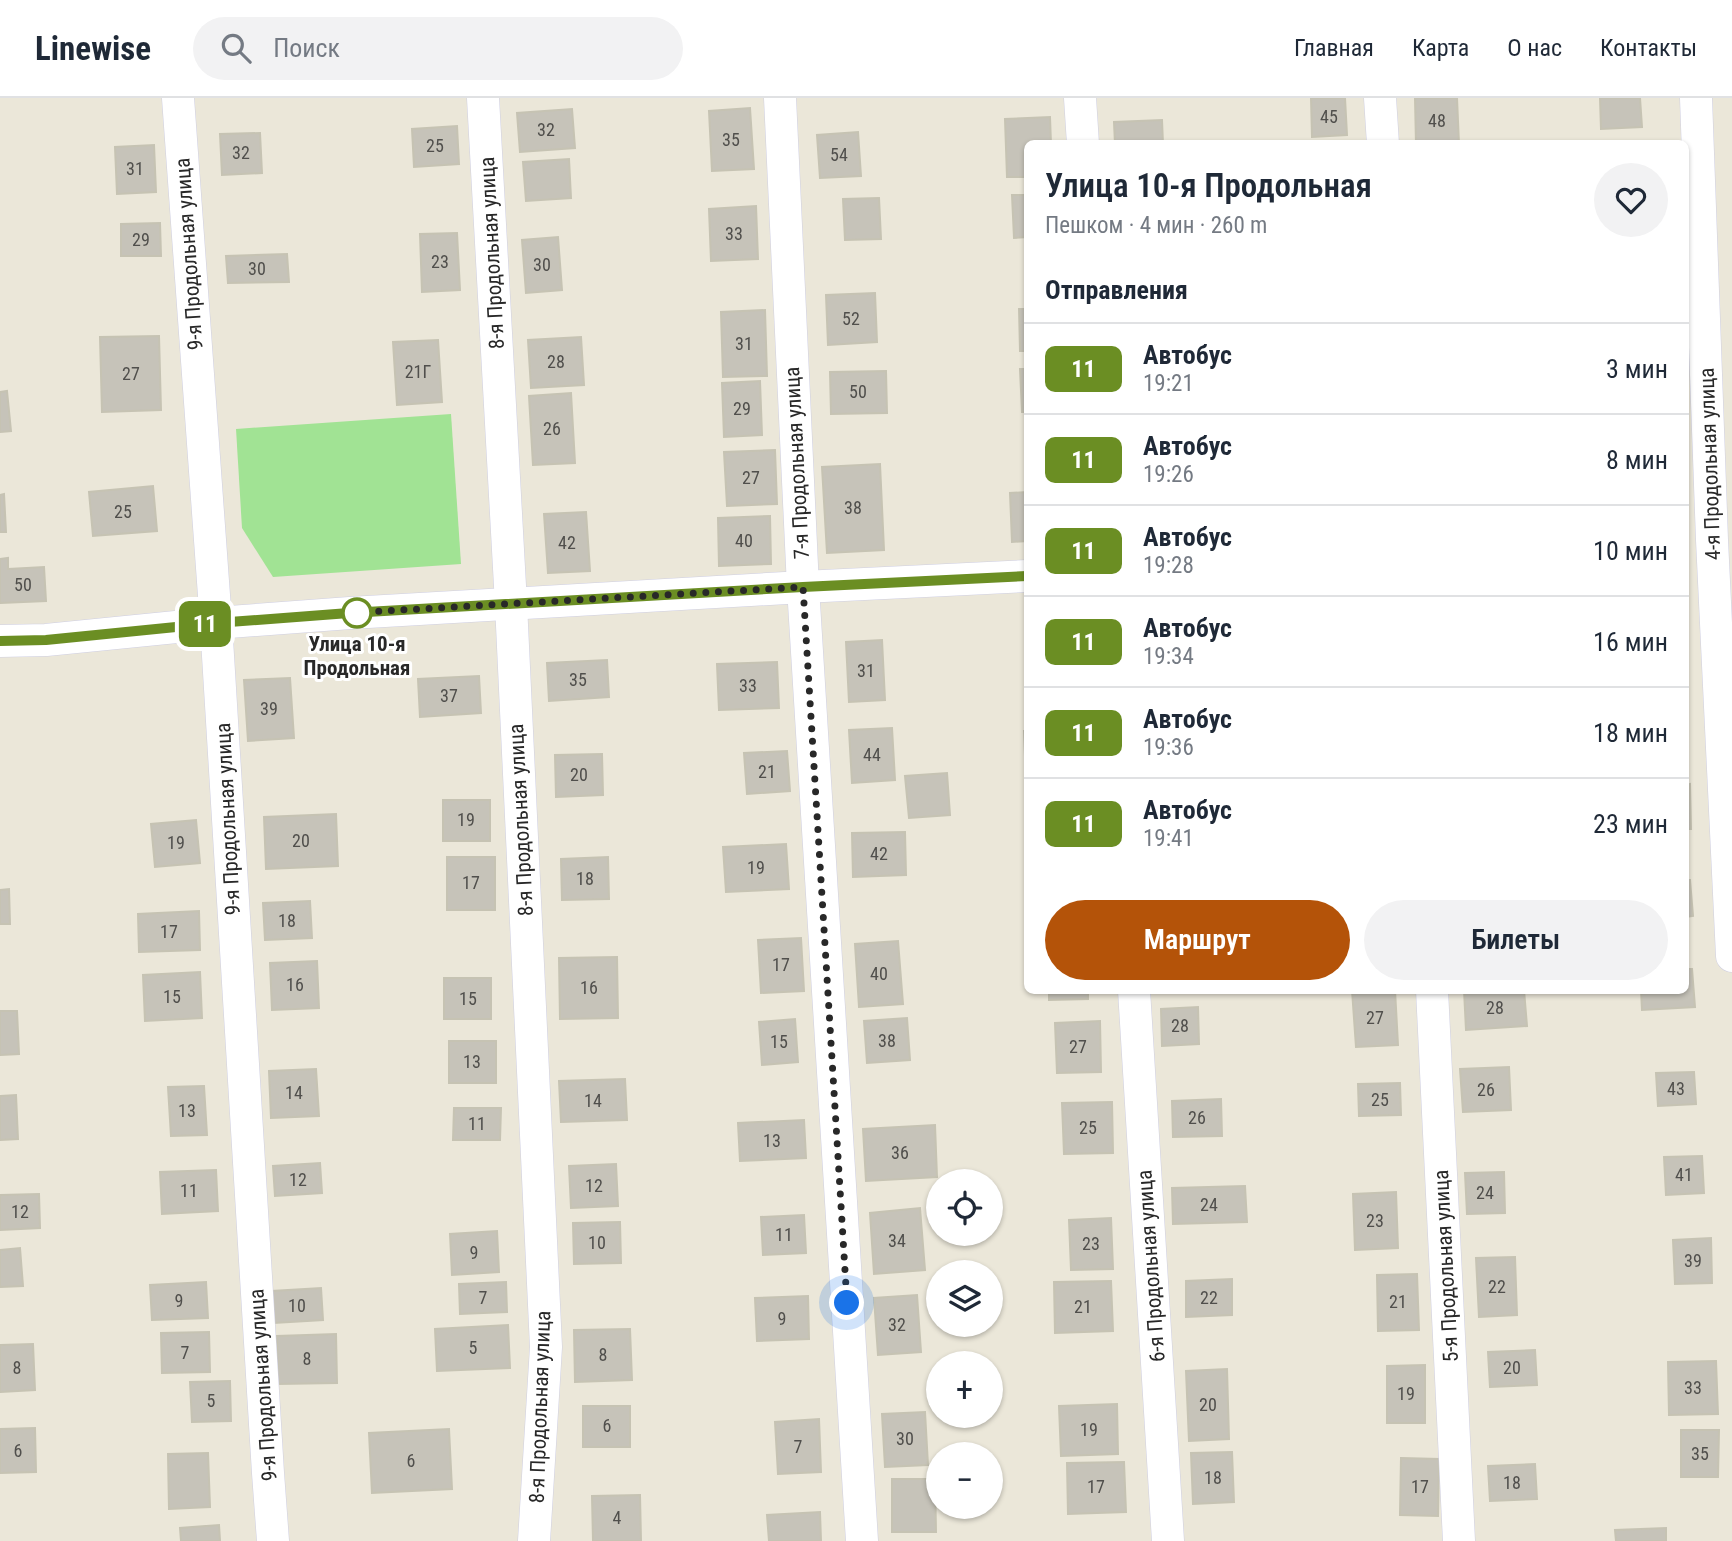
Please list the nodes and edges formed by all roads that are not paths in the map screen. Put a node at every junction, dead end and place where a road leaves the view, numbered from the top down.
1 (178, 98) edge
2 (483, 98) edge
3 (780, 98) edge
4 (1080, 98) edge
5 (1380, 98) edge
6 (1696, 98) edge
7 (1083, 140) edge
8 (1383, 140) edge
9 (1710, 541) edge
10 (1024, 576) edge
11 (803, 587) junction
12 (511, 604) junction
13 (216, 623) junction
14 (0, 640) edge
15 (1732, 956) edge
16 (1134, 994) edge
17 (1432, 994) edge
18 (274, 1541) edge
19 (534, 1541) edge
20 (862, 1541) edge
21 (1168, 1541) edge
22 (1460, 1541) edge

1 - 13 street, 9-я Продольная улица
2 - 12 street, 8-я Продольная улица
3 - 11 street, 7-я Продольная улица
4 - 7 street
5 - 8 street
6 - 9 street, 4-я Продольная улица
9 - 15 street, 4-я Продольная улица
10 - 11 street
11 - 12 street
11 - 20 street, 7-я Продольная улица
12 - 13 street
12 - 19 street, 8-я Продольная улица
13 - 14 street
13 - 18 street, 9-я Продольная улица
16 - 21 street, 6-я Продольная улица
17 - 22 street, 5-я Продольная улица

